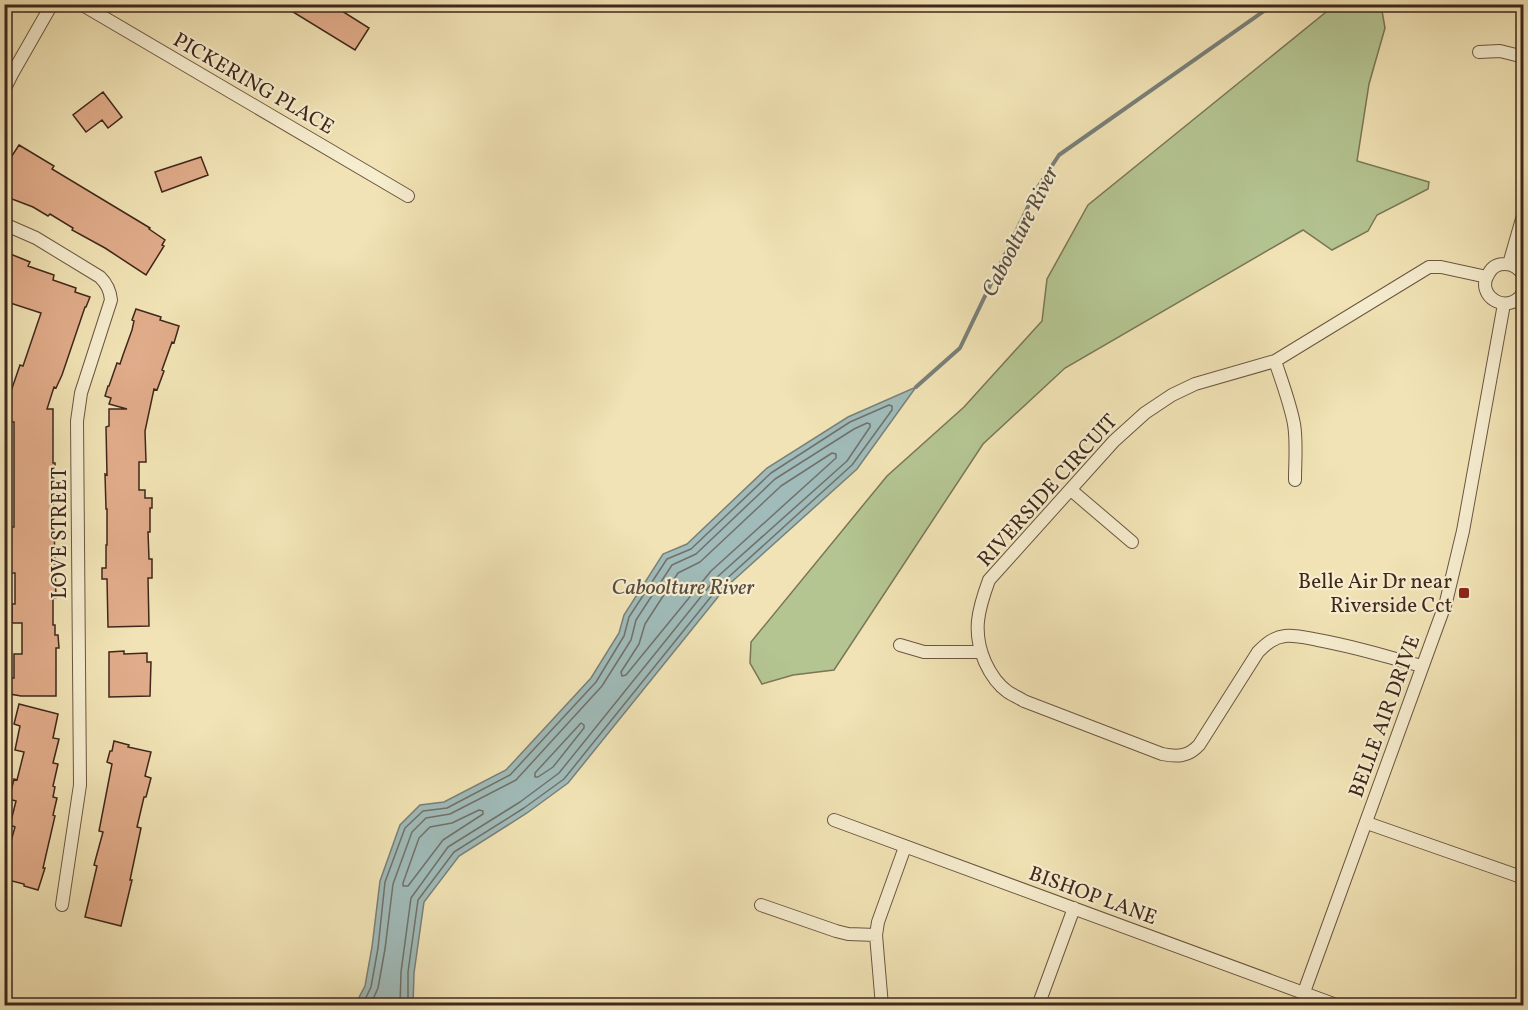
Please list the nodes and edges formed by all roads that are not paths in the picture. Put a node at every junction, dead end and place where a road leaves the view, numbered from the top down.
1 (52, 4) edge
2 (81, 4) edge
3 (1479, 52) dead end
4 (1520, 58) edge
5 (4, 90) edge
6 (408, 196) dead end
7 (1524, 212) edge
8 (4, 224) edge
9 (1509, 264) junction
10 (1524, 276) edge
11 (1486, 277) junction
12 (1524, 291) edge
13 (1504, 304) junction
14 (1275, 361) junction
15 (1295, 480) dead end
16 (1071, 490) junction
17 (1132, 542) dead end
18 (900, 645) dead end
19 (981, 652) junction
20 (1422, 666) junction
21 (834, 820) dead end
22 (1366, 823) junction
23 (905, 847) junction
24 (1524, 878) edge
25 (62, 905) dead end
26 (761, 905) dead end
27 (1074, 908) junction
28 (876, 935) junction
29 (1304, 992) junction
30 (882, 1005) edge
31 (1038, 1005) edge
32 (1339, 1005) edge

1 - 5 street
2 - 6 street, PICKERING PLACE
3 - 4 street
7 - 9 street
8 - 25 street, LOVE STREET
9 - 10 street
9 - 11 street
11 - 13 street
11 - 14 street, RIVERSIDE CIRCUIT
12 - 13 street
13 - 20 street, BELLE AIR DRIVE
14 - 15 street
14 - 16 street, RIVERSIDE CIRCUIT
16 - 17 street
16 - 19 street, RIVERSIDE CIRCUIT
18 - 19 street
19 - 20 street, RIVERSIDE CIRCUIT
20 - 22 street, BELLE AIR DRIVE
21 - 23 street, BISHOP LANE
22 - 24 street
22 - 29 street, BELLE AIR DRIVE
23 - 27 street, BISHOP LANE
23 - 28 street
26 - 28 street
27 - 29 street, BISHOP LANE
27 - 31 street
28 - 30 street
29 - 32 street, BISHOP LANE

